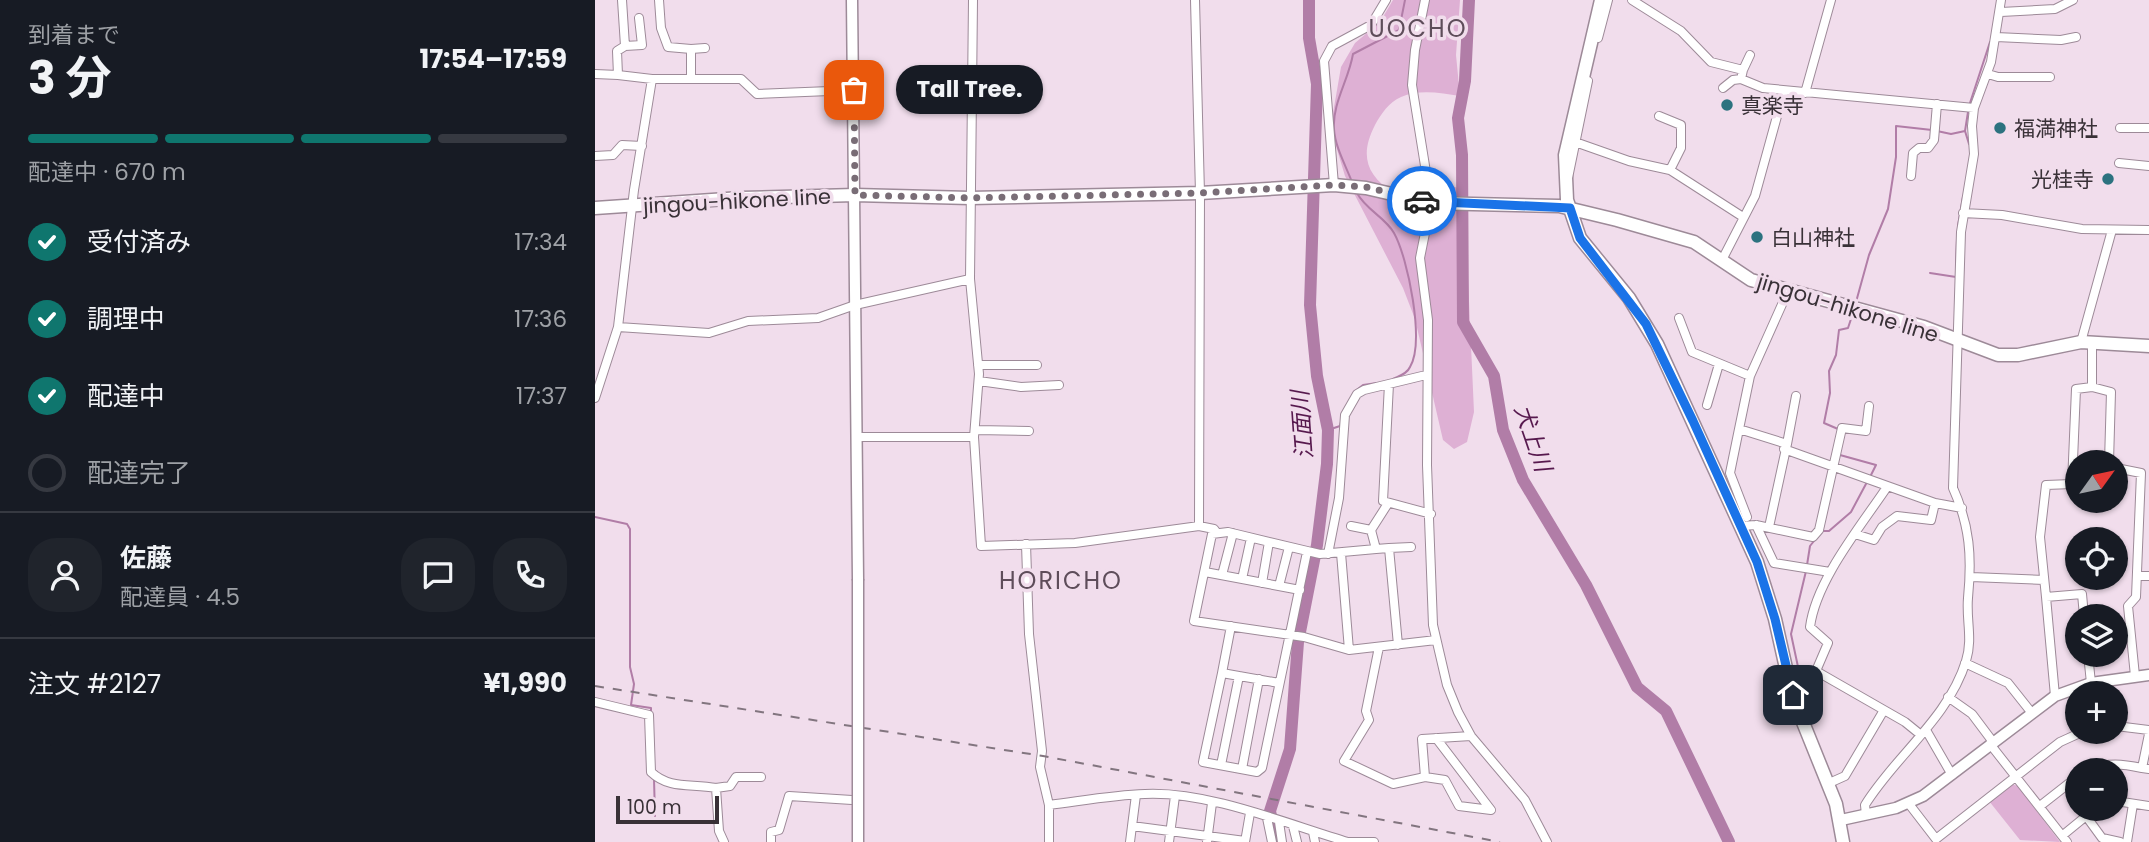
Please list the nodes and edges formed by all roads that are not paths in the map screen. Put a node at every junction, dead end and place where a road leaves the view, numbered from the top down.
1 (622, 0) edge
2 (659, 0) edge
3 (852, 0) edge
4 (973, 0) edge
5 (1195, 0) edge
6 (1386, 0) edge
7 (1425, 0) edge
8 (1601, 0) edge
9 (1608, 0) edge
10 (1632, 0) edge
11 (1831, 0) edge
12 (2001, 0) edge
13 (2073, 0) edge
14 (2001, 12) junction
15 (639, 18) dead end
16 (1996, 37) junction
17 (2075, 37) dead end
18 (625, 46) junction
19 (705, 48) dead end
20 (691, 49) junction
21 (1750, 55) dead end
22 (595, 74) edge
23 (1988, 74) junction
24 (618, 75) junction
25 (1742, 75) junction
26 (2050, 76) dead end
27 (691, 77) junction
28 (652, 79) junction
29 (1723, 88) dead end
30 (854, 90) junction
31 (1784, 91) junction
32 (1805, 93) junction
33 (1937, 103) junction
34 (1971, 107) junction
35 (1659, 116) dead end
36 (2120, 128) dead end
37 (2149, 128) edge
38 (1575, 142) junction
39 (642, 146) junction
40 (595, 156) edge
41 (2119, 163) dead end
42 (2149, 166) edge
43 (1670, 170) junction
44 (1911, 176) dead end
45 (1565, 183) junction
46 (1334, 185) junction
47 (1200, 193) junction
48 (855, 195) junction
49 (970, 198) junction
50 (1434, 203) junction
51 (633, 207) junction
52 (1564, 207) junction
53 (595, 208) edge
54 (1963, 213) junction
55 (1743, 217) junction
56 (2112, 230) junction
57 (2149, 230) edge
58 (1722, 260) junction
59 (970, 279) junction
60 (1788, 291) junction
61 (855, 305) junction
62 (1679, 318) dead end
63 (618, 327) junction
64 (1959, 343) junction
65 (2087, 343) junction
66 (2149, 346) edge
67 (1719, 364) junction
68 (978, 365) junction
69 (1037, 365) dead end
70 (1426, 375) junction
71 (1750, 376) junction
72 (979, 381) junction
73 (1389, 384) junction
74 (1059, 386) dead end
75 (2092, 387) junction
76 (1796, 396) dead end
77 (595, 398) edge
78 (1707, 405) dead end
79 (1869, 406) dead end
80 (1739, 429) junction
81 (1029, 431) dead end
82 (975, 433) junction
83 (857, 437) junction
84 (1786, 447) junction
85 (2110, 450) edge
86 (1833, 468) junction
87 (2128, 470) edge
88 (1887, 486) junction
89 (1935, 503) junction
90 (1387, 505) junction
91 (1962, 508) junction
92 (1431, 514) junction
93 (1744, 521) junction
94 (1756, 525) junction
95 (1199, 526) junction
96 (1351, 526) dead end
97 (1769, 527) junction
98 (1371, 530) junction
99 (1217, 533) junction
100 (1233, 533) junction
101 (1855, 534) junction
102 (1251, 538) junction
103 (1269, 542) junction
104 (1026, 544) junction
105 (1289, 547) junction
106 (1411, 547) dead end
107 (1389, 548) junction
108 (1377, 549) junction
109 (1317, 553) junction
110 (1341, 553) junction
111 (1205, 572) junction
112 (1830, 572) junction
113 (1222, 575) junction
114 (2137, 576) junction
115 (2149, 576) edge
116 (1971, 577) junction
117 (1242, 579) junction
118 (2044, 580) junction
119 (1262, 583) junction
120 (1279, 586) junction
121 (1300, 590) junction
122 (2046, 597) junction
123 (2083, 604) edge
124 (1231, 626) junction
125 (1297, 636) junction
126 (1436, 640) junction
127 (1398, 645) junction
128 (1379, 647) junction
129 (1349, 650) junction
130 (1965, 663) junction
131 (1222, 673) junction
132 (2149, 675) edge
133 (1240, 676) junction
134 (2135, 676) junction
135 (1259, 679) junction
136 (2104, 681) edge
137 (1279, 683) junction
138 (2065, 692) edge
139 (2055, 696) junction
140 (1948, 697) junction
141 (595, 702) edge
142 (1884, 710) junction
143 (2031, 712) junction
144 (2128, 728) edge
145 (2149, 732) edge
146 (1923, 733) junction
147 (1471, 736) junction
148 (1436, 738) junction
149 (2065, 740) edge
150 (1992, 743) junction
151 (1221, 765) junction
152 (1242, 769) junction
153 (2145, 769) edge
154 (1952, 775) junction
155 (761, 777) dead end
156 (1425, 777) junction
157 (2017, 777) junction
158 (1828, 784) junction
159 (2065, 786) edge
160 (716, 788) junction
161 (1136, 794) junction
162 (1175, 796) junction
163 (852, 800) dead end
164 (1212, 803) junction
165 (2128, 803) edge
166 (1909, 804) junction
167 (2133, 804) junction
168 (1049, 805) junction
169 (2040, 806) junction
170 (2149, 806) edge
171 (1249, 813) junction
172 (1866, 815) junction
173 (1267, 818) junction
174 (1841, 820) junction
175 (2081, 821) edge
176 (2090, 821) edge
177 (1279, 822) junction
178 (1293, 826) junction
179 (1132, 827) junction
180 (1171, 831) junction
181 (1313, 832) junction
182 (2065, 838) edge
183 (1207, 839) edge
184 (1332, 840) edge
185 (1245, 841) edge
186 (724, 842) edge
187 (771, 842) edge
188 (858, 842) edge
189 (1049, 842) edge
190 (1130, 842) edge
191 (1169, 842) edge
192 (1272, 842) edge
193 (1282, 842) edge
194 (1297, 842) edge
195 (1315, 842) edge
196 (1349, 842) edge
197 (1374, 842) edge
198 (1547, 842) edge
199 (1843, 842) edge
200 (2120, 842) edge
201 (2127, 842) edge

1 - 18 street
2 - 20 street
3 - 30 street
4 - 49 street
5 - 47 street
6 - 46 street
7 - 50 street
8 - 45 main road
9 - 38 street
10 - 25 street
11 - 32 street
12 - 14 street
13 - 14 street
14 - 16 street
15 - 18 street
16 - 17 street
16 - 23 street
18 - 24 street
19 - 20 street
20 - 27 street
21 - 25 street
22 - 24 street
23 - 26 street
23 - 34 street
24 - 28 street
25 - 29 street
25 - 31 street
27 - 28 street
27 - 30 street
28 - 39 street
30 - 48 street
31 - 32 street
31 - 55 street
32 - 33 street
33 - 34 street
33 - 44 street
34 - 54 street
35 - 43 street
36 - 37 street
38 - 43 street
38 - 45 street
39 - 40 street
39 - 51 street
41 - 42 street
43 - 55 street
45 - 52 main road
46 - 47 main road, jingou-hikone line
46 - 50 main road, jingou-hikone line
47 - 49 main road, jingou-hikone line
47 - 95 street
48 - 49 main road, jingou-hikone line
48 - 51 main road, jingou-hikone line
48 - 61 street
49 - 59 street
50 - 52 main road, jingou-hikone line
50 - 70 street
51 - 53 main road, jingou-hikone line
51 - 63 street
52 - 58 main road, jingou-hikone line
52 - 93 main road
54 - 56 street
54 - 64 street
55 - 58 street
56 - 57 street
56 - 65 street
58 - 60 main road, jingou-hikone line
59 - 61 street
59 - 68 street
60 - 64 main road, jingou-hikone line
60 - 71 street
61 - 63 street
61 - 83 street
62 - 67 street
63 - 77 street
64 - 65 main road, jingou-hikone line
64 - 91 street
65 - 66 main road, jingou-hikone line
65 - 75 street
67 - 71 street
67 - 78 street
68 - 69 street
68 - 72 street
70 - 73 street
70 - 92 street
71 - 80 street
72 - 74 street
72 - 82 street
73 - 90 street
73 - 109 street
75 - 85 street
75 - 118 street
76 - 84 street
79 - 86 street
80 - 84 street
80 - 93 street
81 - 82 street
82 - 83 street
82 - 104 street
83 - 188 street, bridge
84 - 86 street
84 - 97 street
86 - 88 street
86 - 97 street
87 - 114 street
88 - 89 street
88 - 101 street
89 - 91 street
89 - 101 street
90 - 92 street
90 - 98 street
91 - 116 street
92 - 126 street
93 - 94 street
93 - 158 main road
94 - 97 street
94 - 112 street
95 - 99 street
95 - 104 street
96 - 98 street
98 - 108 street
99 - 100 street
99 - 111 street
100 - 102 street
100 - 113 street
101 - 112 street
102 - 103 street
102 - 117 street
103 - 105 street
103 - 119 street
104 - 168 street
105 - 109 street
105 - 120 street
106 - 107 street
107 - 108 street
107 - 127 street
108 - 110 street
109 - 110 street
109 - 121 street
110 - 129 street
111 - 113 street
111 - 124 street
112 - 142 street
113 - 117 street
114 - 115 street
114 - 134 street
116 - 118 street
116 - 130 street
117 - 119 street
118 - 122 street
119 - 120 street
120 - 121 street
121 - 125 street
122 - 123 street
122 - 139 street
124 - 125 street
124 - 131 street
125 - 129 street
125 - 137 street
126 - 127 street
126 - 147 street
127 - 128 street
128 - 129 street
128 - 156 street
130 - 140 street
130 - 143 street
131 - 133 street
131 - 151 street
132 - 134 street
133 - 135 street
133 - 151 street
134 - 136 street
135 - 137 street
135 - 152 street
137 - 152 street
138 - 139 street
139 - 143 street
140 - 146 street
140 - 150 street
141 - 160 street
142 - 146 street
142 - 158 street
143 - 150 street
144 - 145 street
145 - 153 street
146 - 154 street
146 - 172 street
147 - 148 street
147 - 198 street
148 - 156 street
148 - 156 street
149 - 157 street
150 - 154 street
150 - 157 street
151 - 152 street
154 - 166 street
155 - 160 street
157 - 166 street
157 - 169 street
158 - 174 main road
159 - 169 street
160 - 186 street
161 - 162 street
161 - 168 street
161 - 179 street
162 - 164 street
162 - 180 street
163 - 187 street
164 - 171 street
164 - 183 street
165 - 167 street
166 - 172 street
167 - 170 street
167 - 201 street
168 - 189 street
169 - 182 street
171 - 173 street
171 - 185 street
172 - 174 street
173 - 177 street
173 - 192 street
174 - 199 main road
175 - 182 street
176 - 200 street
177 - 178 street
177 - 193 street
178 - 181 street
178 - 194 street
179 - 180 street
179 - 190 street
180 - 183 street
180 - 191 street
181 - 184 street
181 - 195 street
183 - 185 street
184 - 196 street
196 - 197 street

